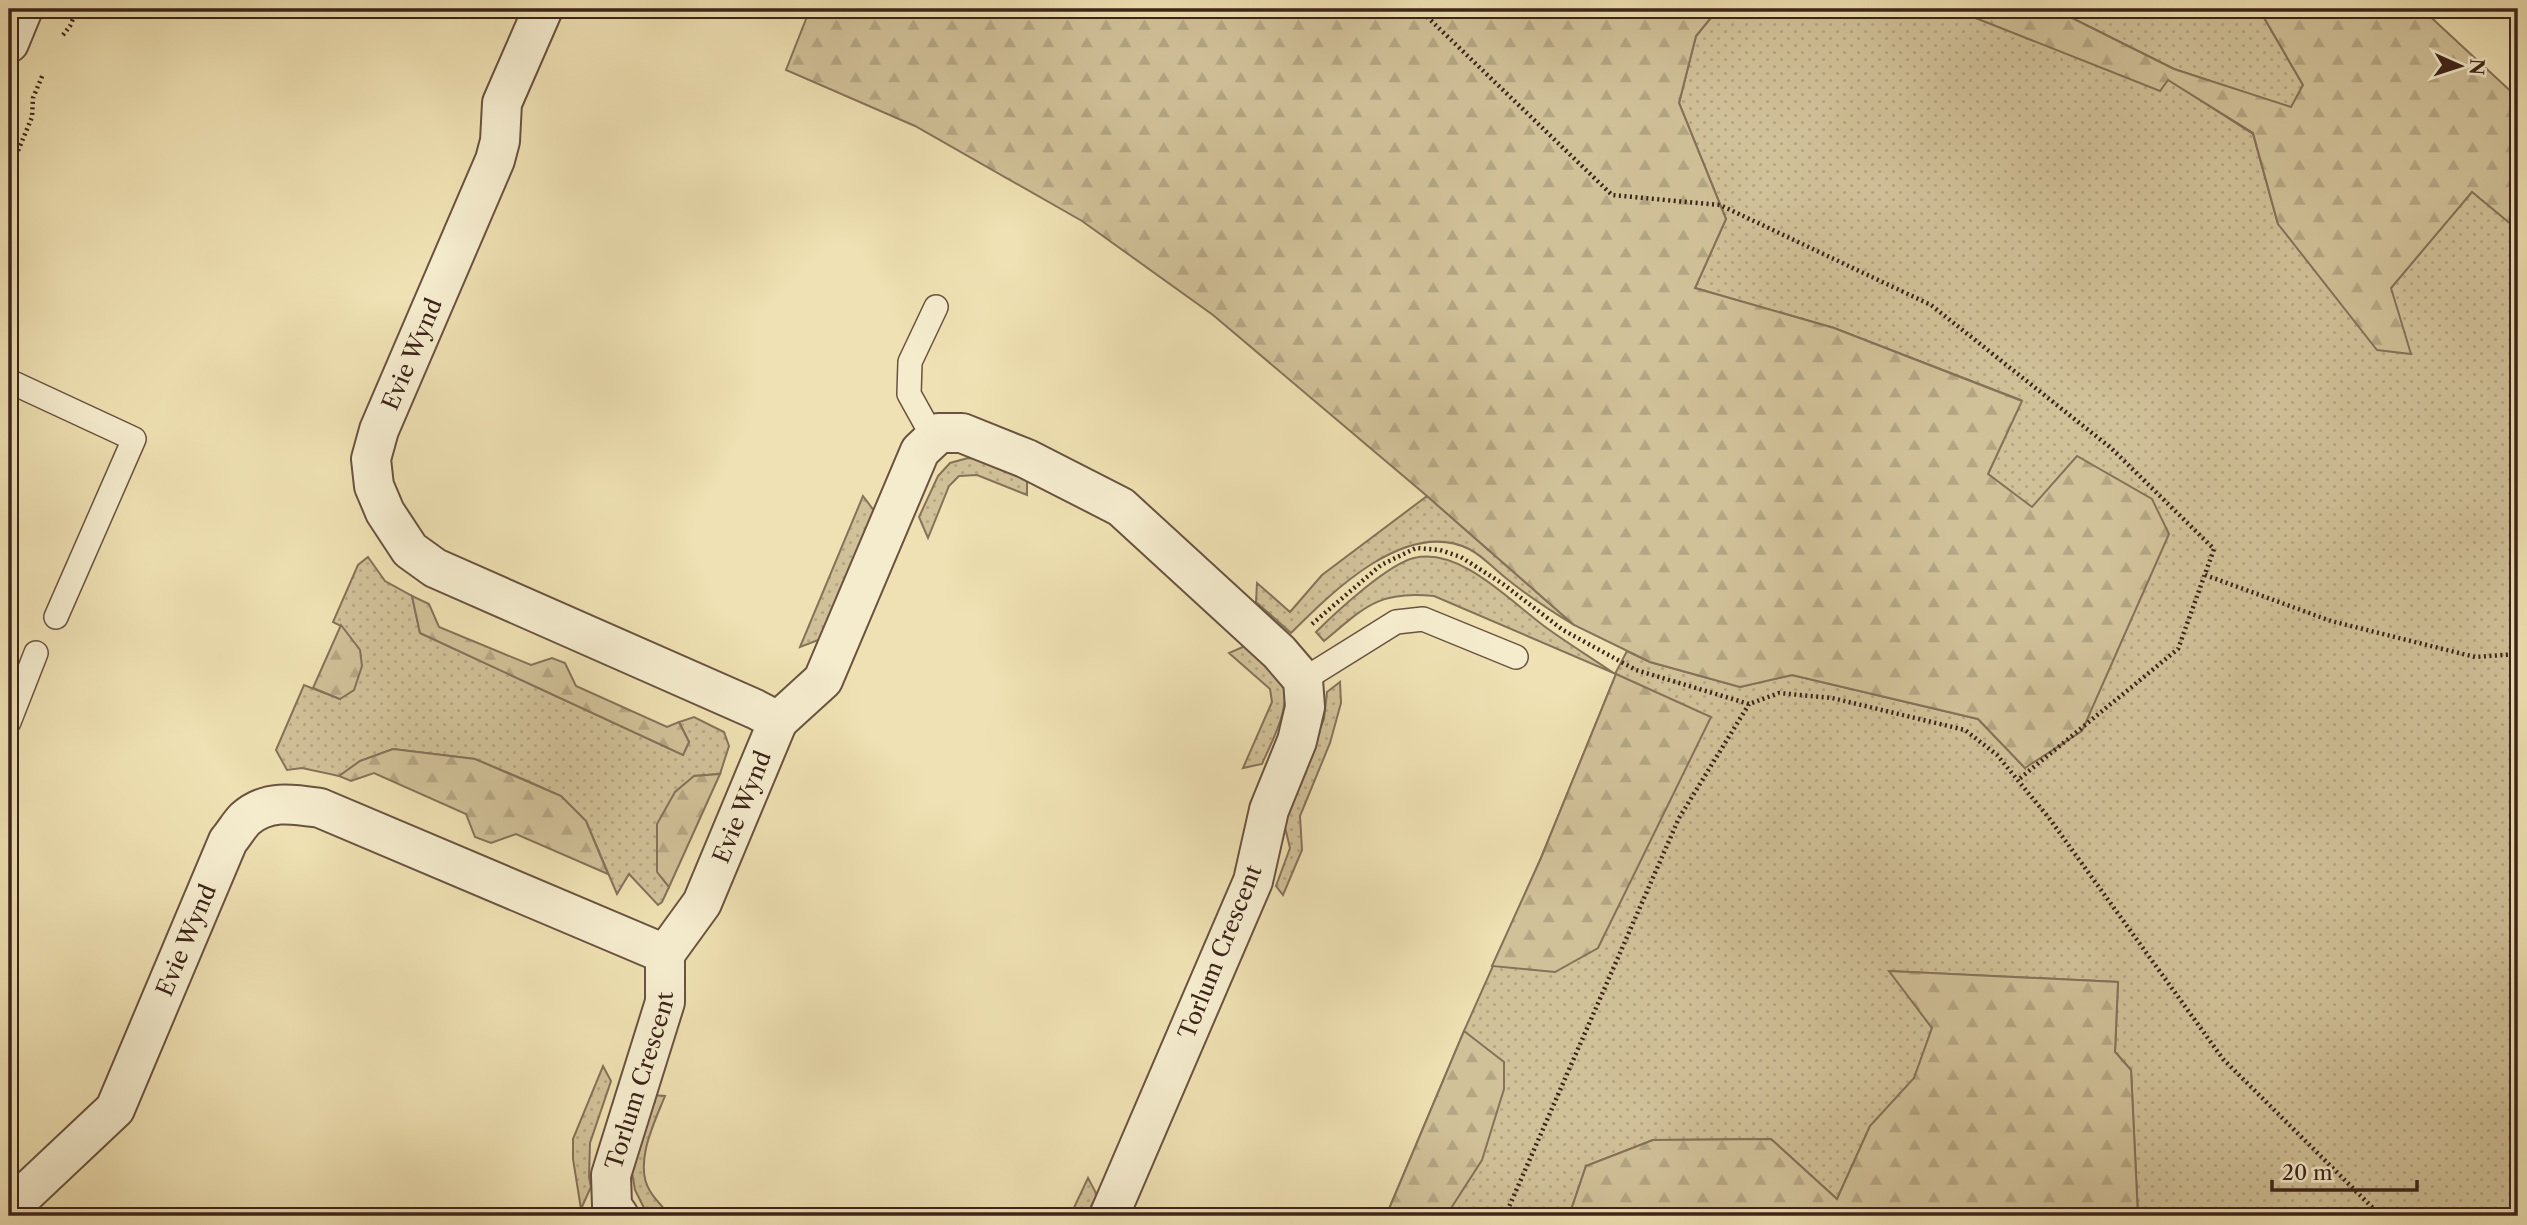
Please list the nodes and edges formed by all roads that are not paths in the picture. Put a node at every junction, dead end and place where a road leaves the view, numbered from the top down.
1 (23, 9) edge
2 (542, 9) edge
3 (9, 43) edge
4 (936, 307) dead end
5 (9, 381) edge
6 (934, 439) junction
7 (56, 617) dead end
8 (36, 653) dead end
9 (1516, 657) dead end
10 (1291, 666) junction
11 (778, 721) junction
12 (9, 722) edge
13 (665, 954) junction
14 (9, 1209) edge
15 (612, 1213) edge
16 (1109, 1216) edge

1 - 3 street
2 - 11 street, Evie Wynd
4 - 6 lane
5 - 7 lane
6 - 10 street
6 - 11 street
8 - 12 lane
9 - 10 lane
10 - 16 street, Torlum Crescent
11 - 13 street, Evie Wynd
13 - 14 street, Evie Wynd
13 - 15 street, Torlum Crescent

